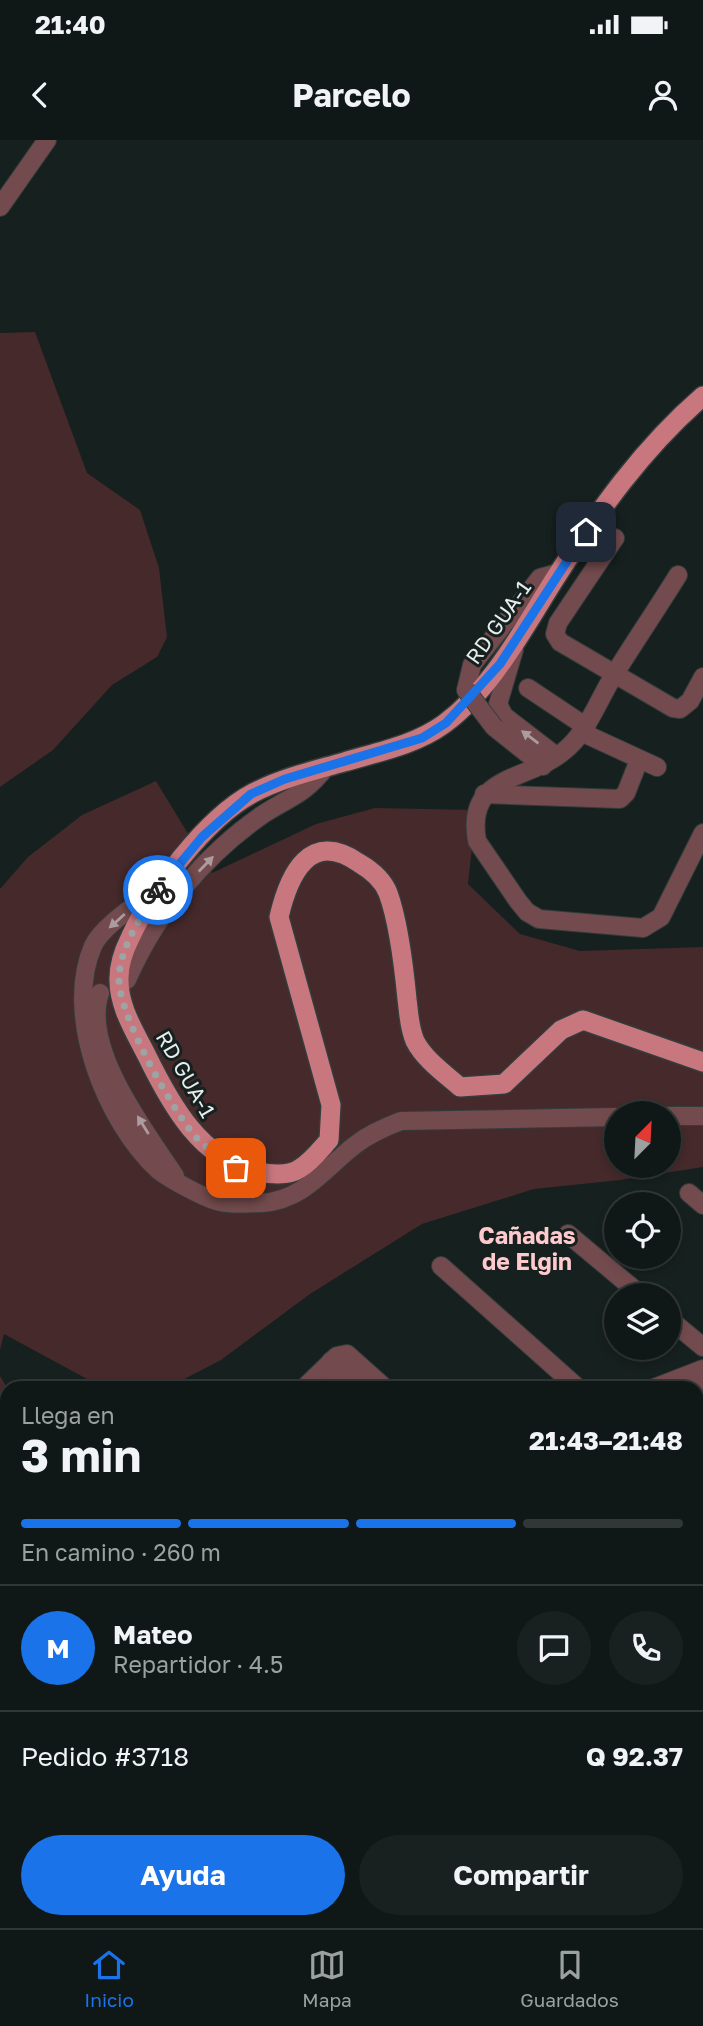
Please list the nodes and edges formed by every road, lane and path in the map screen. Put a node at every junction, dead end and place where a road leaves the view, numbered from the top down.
1 (47, 140) edge
2 (0, 207) edge
3 (703, 396) edge
4 (615, 538) dead end
5 (558, 573) junction
6 (678, 575) dead end
7 (520, 633) junction
8 (613, 675) junction
9 (703, 677) edge
10 (528, 688) dead end
11 (583, 729) junction
12 (639, 760) junction
13 (550, 761) junction
14 (326, 767) junction
15 (657, 767) dead end
16 (484, 794) junction
17 (703, 833) edge
18 (162, 885) junction
19 (88, 968) junction
20 (124, 973) junction
21 (100, 993) dead end
22 (703, 1062) edge
23 (681, 1116) edge
24 (703, 1116) edge
25 (604, 1117) edge
26 (179, 1182) junction
27 (568, 1234) dead end
28 (442, 1266) dead end
29 (627, 1283) edge
30 (681, 1329) edge
31 (703, 1347) edge
32 (344, 1364) junction
33 (703, 1368) edge
34 (316, 1381) edge
35 (334, 1381) edge
36 (357, 1381) edge
37 (373, 1381) edge
38 (570, 1381) edge
39 (671, 1381) edge

1 - 2 street
3 - 5 main road, RD GUA-1
4 - 8 street
5 - 7 main road, RD GUA-1
5 - 13 street, bridge
6 - 8 street
13 -> 7 street
7 - 14 main road, RD GUA-1
8 - 9 street
8 - 11 street
10 - 11 street
11 - 12 street
11 - 13 street
12 - 15 street
12 - 16 street
13 - 16 street
14 - 18 main road, RD GUA-1
20 -> 14 street
16 - 17 street
18 -> 19 street
18 - 20 main road, RD GUA-1
19 - 20 street
19 - 26 street
20 - 22 main road, RD GUA-1
26 -> 21 street
23 - 24 street
25 - 26 street
27 - 29 street
28 - 38 street
30 - 31 street
32 - 34 street
32 - 35 street
32 - 36 street
32 - 37 street
33 - 39 street

